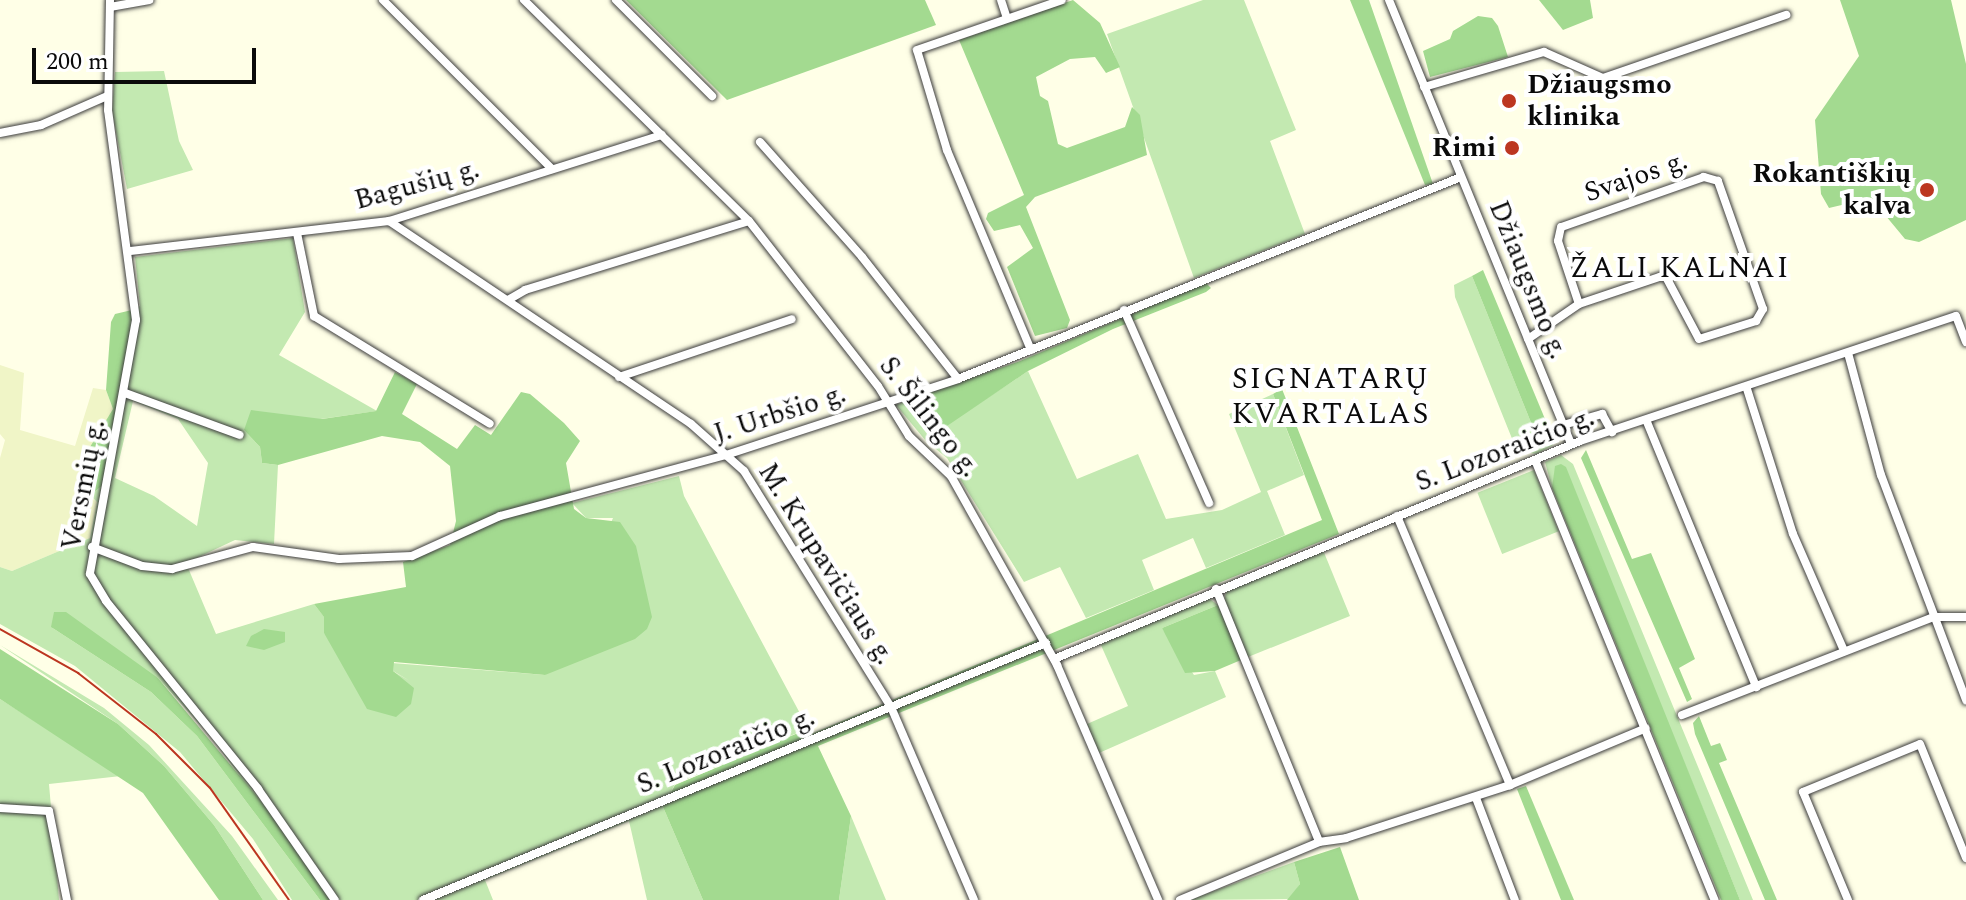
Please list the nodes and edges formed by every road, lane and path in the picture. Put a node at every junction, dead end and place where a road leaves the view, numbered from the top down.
1 (149, 0) edge
2 (383, 0) edge
3 (524, 0) edge
4 (616, 0) edge
5 (1001, 0) edge
6 (1062, 0) edge
7 (1389, 0) edge
8 (110, 4) edge
9 (1786, 15) dead end
10 (1007, 18) junction
11 (1424, 87) junction
12 (107, 96) junction
13 (712, 96) dead end
14 (0, 133) edge
15 (662, 135) junction
16 (760, 142) dead end
17 (552, 169) junction
18 (1461, 177) junction
19 (389, 221) junction
20 (749, 221) junction
21 (297, 233) junction
22 (130, 251) junction
23 (508, 300) junction
24 (1579, 304) junction
25 (1124, 310) junction
26 (792, 319) dead end
27 (1528, 339) junction
28 (1966, 342) edge
29 (1031, 350) junction
30 (1848, 353) junction
31 (619, 377) junction
32 (958, 379) junction
33 (1747, 389) junction
34 (125, 393) junction
35 (889, 402) junction
36 (1647, 422) junction
37 (490, 424) dead end
38 (1563, 425) junction
39 (1612, 432) junction
40 (240, 435) dead end
41 (1571, 444) junction
42 (726, 455) junction
43 (1535, 460) junction
44 (1209, 503) dead end
45 (1397, 516) junction
46 (92, 547) junction
47 (1216, 589) junction
48 (1934, 617) junction
49 (1966, 617) edge
50 (1046, 643) junction
51 (1844, 651) junction
52 (1054, 659) junction
53 (1756, 687) junction
54 (1966, 700) edge
55 (891, 707) junction
56 (1682, 715) dead end
57 (1646, 728) junction
58 (1510, 785) junction
59 (1476, 798) junction
60 (0, 808) edge
61 (1319, 842) junction
62 (1966, 858) edge
63 (67, 900) edge
64 (335, 900) edge
65 (423, 900) edge
66 (974, 900) edge
67 (1158, 900) edge
68 (1180, 900) edge
69 (1515, 900) edge
70 (1715, 900) edge
71 (1848, 900) edge

1 - 8 street
2 - 17 street
3 - 15 street, S. Šilingo g.
4 - 13 street
5 - 10 street
6 - 10 street
7 - 11 street, Džiaugsmo g.
8 - 12 street, Versmių g.
9 - 11 street
10 - 29 street
11 - 18 street, Džiaugsmo g.
12 - 14 street
12 - 22 street, Versmių g.
15 - 17 street, Bagušių g.
15 - 20 street, S. Šilingo g.
16 - 32 street
17 - 19 street, Bagušių g.
18 - 25 street, J. Urbšio g.
18 - 27 street, Džiaugsmo g.
19 - 21 street, Bagušių g.
19 - 23 street, M. Krupavičiaus g.
20 - 23 street
20 - 35 street, S. Šilingo g.
21 - 22 street, Bagušių g.
21 - 37 street
22 - 34 street, Versmių g.
23 - 31 street, M. Krupavičiaus g.
24 - 24 street, Svajos g.
24 - 27 street, Svajos g.
25 - 29 street, J. Urbšio g.
25 - 44 street
26 - 31 street
27 - 38 street, Džiaugsmo g.
28 - 30 street, S. Lozoraičio g.
29 - 32 street, J. Urbšio g.
30 - 33 street, S. Lozoraičio g.
30 - 48 street
31 - 42 street, M. Krupavičiaus g.
32 - 35 street, J. Urbšio g.
33 - 36 street, S. Lozoraičio g.
33 - 51 street
34 - 40 street
34 - 46 street, Versmių g.
35 - 42 street, J. Urbšio g.
35 - 50 street, S. Šilingo g.
36 - 39 street, S. Lozoraičio g.
36 - 53 street
38 - 39 street
38 - 41 street, Džiaugsmo g.
39 - 41 street, S. Lozoraičio g.
41 - 43 street, S. Lozoraičio g.
42 - 46 street, J. Urbšio g.
42 - 55 street, M. Krupavičiaus g.
43 - 45 street, S. Lozoraičio g.
43 - 57 street
45 - 47 street, S. Lozoraičio g.
45 - 58 street
46 - 64 street, Versmių g.
47 - 52 street, S. Lozoraičio g.
47 - 61 street
48 - 49 street
48 - 51 street
48 - 54 street
50 - 52 street, S. Šilingo g.
50 - 55 street, S. Lozoraičio g.
51 - 53 street
52 - 67 street, S. Šilingo g.
53 - 56 street
55 - 65 street, S. Lozoraičio g.
55 - 66 street, M. Krupavičiaus g.
57 - 58 street
57 - 70 street
58 - 59 street
59 - 61 street
59 - 69 street
60 - 63 street
61 - 68 street
62 - 71 street

